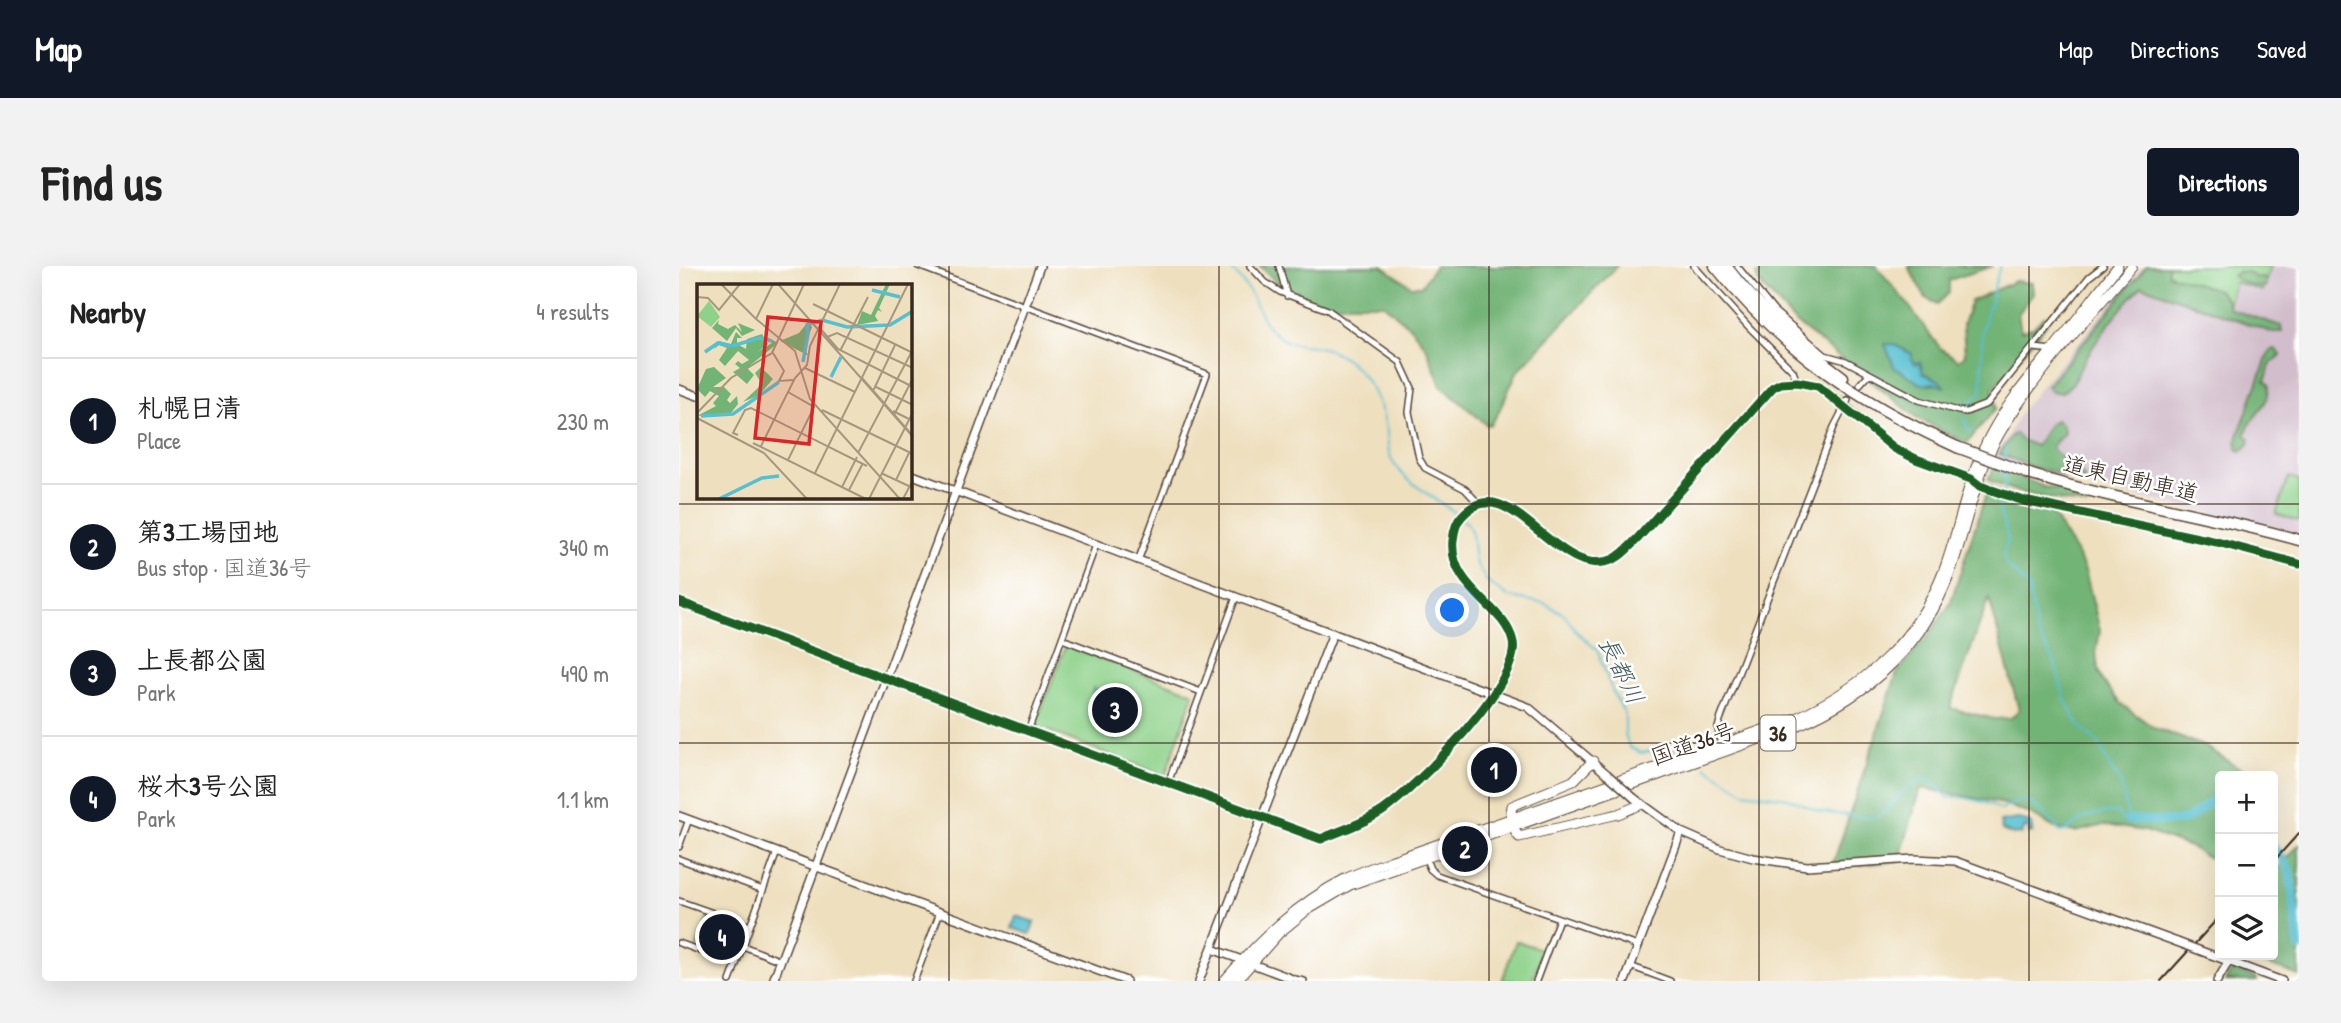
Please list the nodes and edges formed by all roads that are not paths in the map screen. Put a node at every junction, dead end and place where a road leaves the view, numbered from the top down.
1 (918, 266) edge
2 (1040, 266) edge
3 (1250, 266) edge
4 (1279, 266) edge
5 (1694, 266) edge
6 (1715, 266) edge
7 (1726, 266) edge
8 (1737, 266) edge
9 (2103, 266) edge
10 (2118, 266) edge
11 (2132, 266) edge
12 (1287, 296) junction
13 (1025, 306) junction
14 (2034, 348) junction
15 (2052, 350) junction
16 (1869, 373) junction
17 (1797, 382) junction
18 (1860, 384) dead end
19 (679, 389) edge
20 (697, 396) edge
21 (1846, 403) junction
22 (1957, 447) junction
23 (912, 475) edge
24 (1976, 482) junction
25 (957, 492) junction
26 (1479, 504) junction
27 (2299, 540) edge
28 (1096, 545) junction
29 (1138, 561) junction
30 (2299, 564) edge
31 (1236, 597) junction
32 (679, 602) edge
33 (1333, 633) junction
34 (1062, 639) junction
35 (885, 679) junction
36 (1201, 692) junction
37 (1495, 692) junction
38 (1028, 731) junction
39 (1721, 745) junction
40 (1593, 761) junction
41 (1168, 783) junction
42 (1642, 804) junction
43 (679, 816) edge
44 (1262, 818) junction
45 (689, 820) junction
46 (1511, 823) junction
47 (1681, 832) junction
48 (679, 847) edge
49 (778, 852) junction
50 (1424, 854) junction
51 (679, 859) edge
52 (815, 865) junction
53 (763, 890) junction
54 (679, 901) edge
55 (940, 912) junction
56 (1559, 919) junction
57 (750, 926) junction
58 (679, 943) edge
59 (743, 946) junction
60 (1638, 946) junction
61 (1212, 949) junction
62 (781, 961) junction
63 (2229, 961) junction
64 (1246, 963) junction
65 (736, 964) junction
66 (1630, 966) junction
67 (1291, 980) edge
68 (730, 981) edge
69 (773, 981) edge
70 (914, 981) edge
71 (1126, 981) edge
72 (1199, 981) edge
73 (1224, 981) edge
74 (1236, 981) edge
75 (1304, 981) edge
76 (1536, 981) edge
77 (1625, 981) edge
78 (1670, 981) edge
79 (2217, 981) edge
80 (2282, 981) edge

1 - 13 street
2 - 13 street
3 - 12 street
4 - 12 street
5 - 17 street
6 - 22 highway, 道東自動車道
7 - 22 highway, 道東自動車道
8 - 16 street
9 - 14 street
10 - 15 highway, 国道36号 / 36
11 - 24 highway, 国道36号 / 36
12 - 26 street
13 - 25 street
13 - 29 street
14 - 15 street
14 - 16 street
15 - 24 highway, 国道36号 / 36
16 - 18 street
17 - 21 street
17 - 26 street
19 - 20 street
21 - 24 street
21 - 39 street
22 - 27 highway, 道東自動車道, bridge
23 - 25 street
24 - 30 street
24 - 39 highway, 国道36号 / 36
24 - 46 highway, 国道36号 / 36
25 - 28 street
25 - 35 street
26 - 37 street
28 - 29 street
28 - 34 street
29 - 31 street
31 - 33 street
31 - 36 street
32 - 35 street
33 - 37 street
33 - 44 street
34 - 36 street
34 - 38 street
35 - 38 street
35 - 52 street
36 - 41 street
37 - 40 street
37 - 44 street
38 - 41 street
39 - 46 highway, 国道36号 / 36
40 - 42 street, bridge
40 - 46 highway, 36
41 - 44 street
42 - 46 highway, 36
42 - 47 street
43 - 45 street
44 - 61 street
45 - 48 street
45 - 49 street
46 - 50 highway, 国道36号 / 36
47 - 60 street
47 - 63 street, bridge
49 - 52 street
49 - 53 street
50 - 56 street
50 - 64 highway, 国道36号 / 36
51 - 53 street
52 - 55 street
52 - 62 street
53 - 57 street
54 - 57 street
55 - 70 street
55 - 71 street
56 - 60 street
56 - 76 street
57 - 59 street
58 - 65 street
59 - 62 street
59 - 65 street
60 - 66 street
61 - 64 street
61 - 72 street
62 - 69 street
63 - 79 street
63 - 80 street
64 - 67 street
64 - 73 highway, 国道36号 / 36
64 - 74 highway, 国道36号 / 36
65 - 68 street
66 - 77 street
66 - 78 street
67 - 75 street

